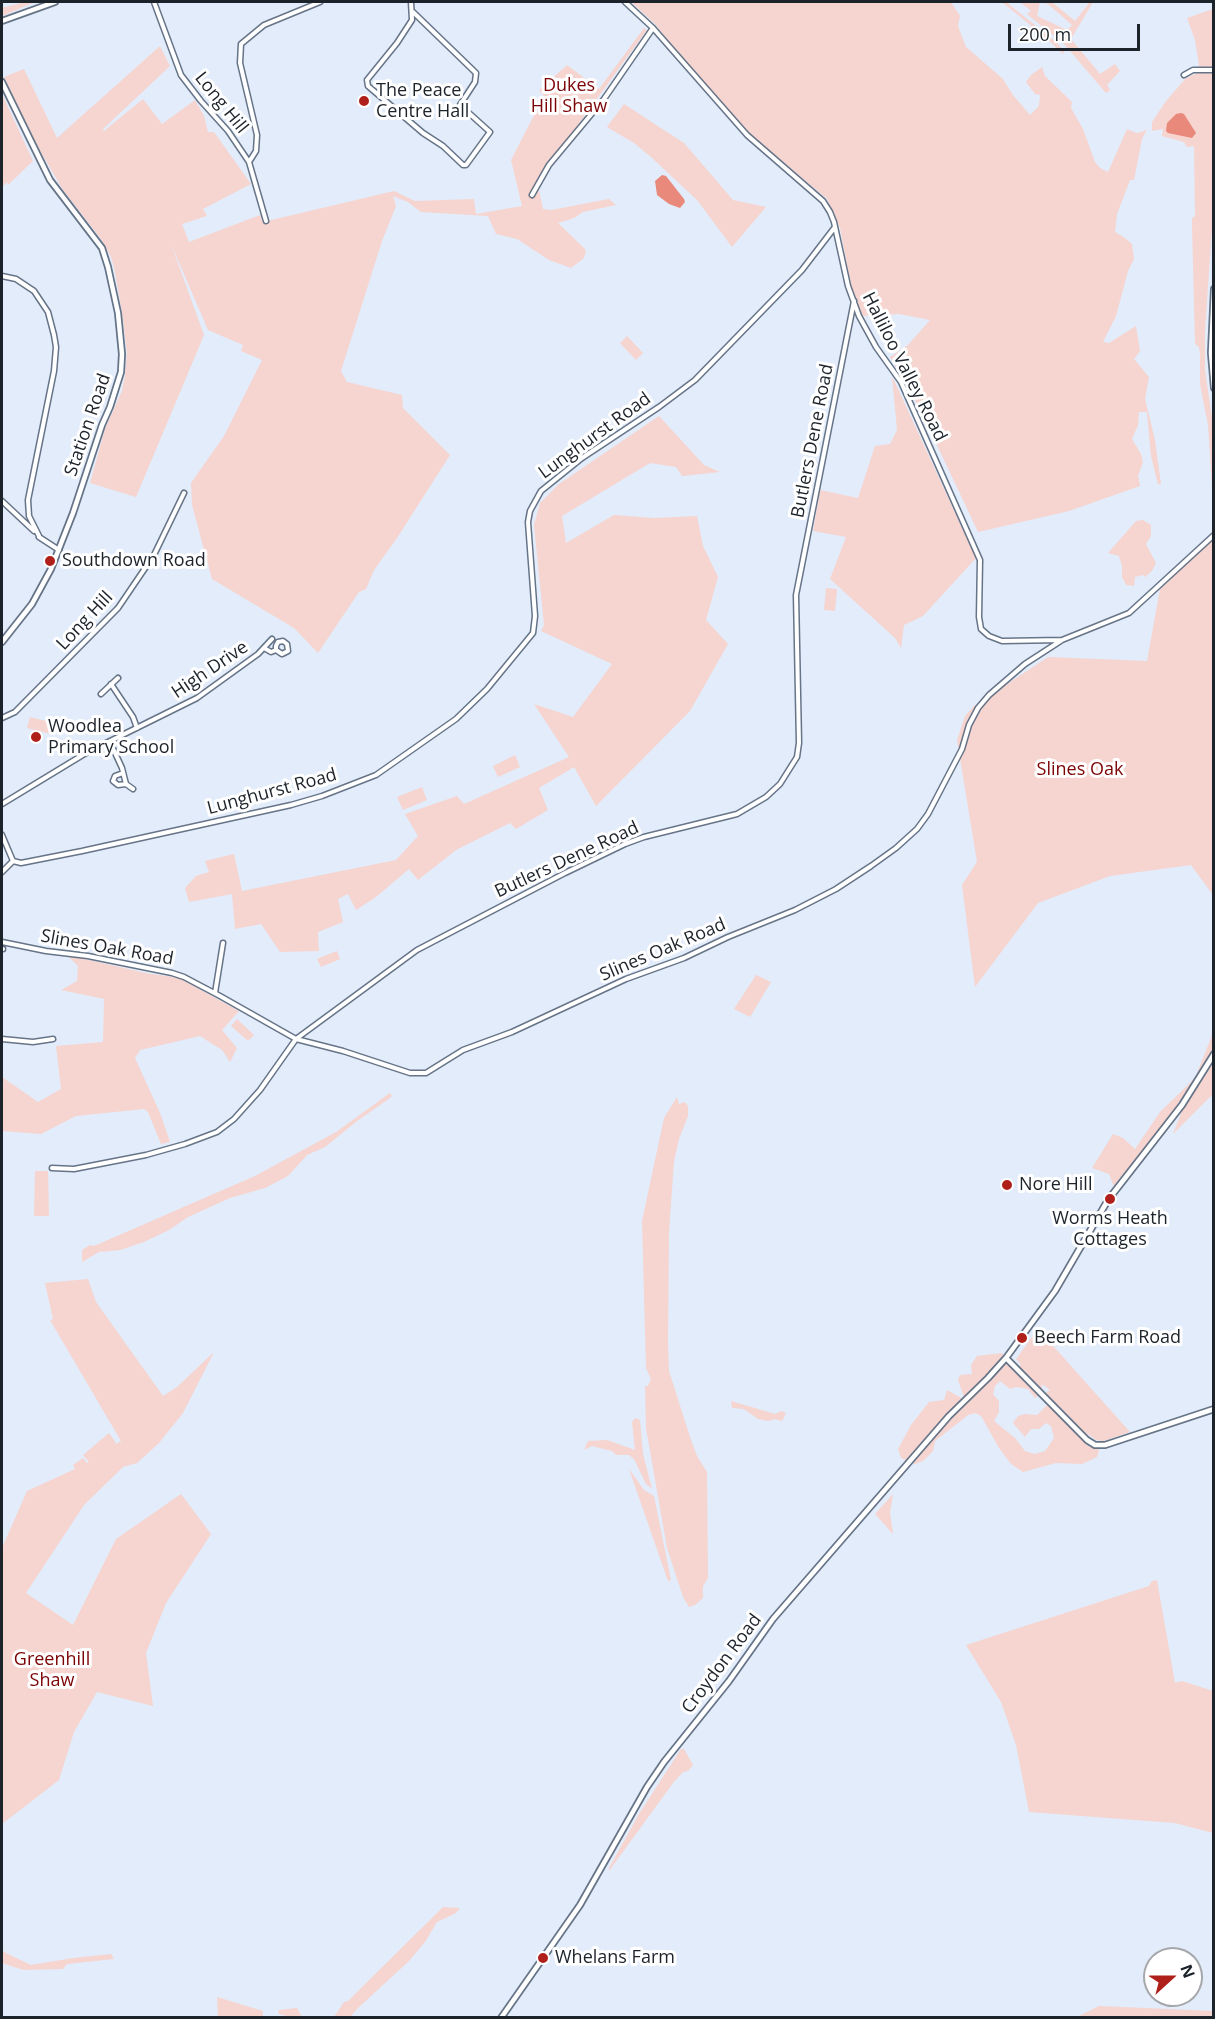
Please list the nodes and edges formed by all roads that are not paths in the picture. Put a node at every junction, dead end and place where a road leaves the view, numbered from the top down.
1 (55, 2) edge
2 (154, 2) edge
3 (320, 2) edge
4 (411, 2) edge
5 (625, 2) edge
6 (413, 12) junction
7 (2, 21) edge
8 (653, 28) junction
9 (1214, 70) edge
10 (1184, 75) dead end
11 (2, 82) edge
12 (249, 162) junction
13 (532, 195) dead end
14 (266, 221) dead end
15 (836, 227) junction
16 (2, 276) edge
17 (1214, 289) edge
18 (854, 301) junction
19 (1214, 388) edge
20 (184, 493) dead end
21 (2, 501) edge
22 (1214, 535) edge
23 (39, 536) junction
24 (59, 550) junction
25 (272, 639) dead end
26 (1062, 639) junction
27 (1050, 640) junction
28 (2, 642) edge
29 (1052, 646) junction
30 (264, 648) junction
31 (276, 650) dead end
32 (118, 678) dead end
33 (111, 684) junction
34 (101, 694) dead end
35 (2, 718) edge
36 (137, 728) junction
37 (110, 742) junction
38 (123, 773) junction
39 (126, 784) junction
40 (134, 789) dead end
41 (2, 804) edge
42 (2, 835) edge
43 (13, 861) junction
44 (2, 872) edge
45 (2, 942) edge
46 (223, 943) dead end
47 (215, 993) junction
48 (2, 1039) edge
49 (53, 1039) dead end
50 (296, 1039) junction
51 (1214, 1054) edge
52 (52, 1168) dead end
53 (1006, 1358) junction
54 (1214, 1409) edge
55 (501, 2018) edge

1 - 7 main road
2 - 12 street, Long Hill
3 - 12 street
4 - 6 street
5 - 8 street, Halliloo Valley Road
6 - 6 street
8 - 13 street
8 - 15 street, Halliloo Valley Road
9 - 10 street
11 - 24 main road, Station Road
12 - 14 street, Long Hill
15 - 18 street, Halliloo Valley Road
15 - 43 street, Lunghurst Road
16 - 23 street
17 - 19 main road
18 - 27 street, Halliloo Valley Road
18 - 50 street, Butlers Dene Road
20 - 35 street, Long Hill
21 - 23 street
22 - 26 street, Slines Oak Road
23 - 24 street
24 - 28 main road, Station Road
25 - 30 street, High Drive
26 - 27 street, Halliloo Valley Road
26 - 29 street, Slines Oak Road
27 - 29 street
29 - 50 street, Slines Oak Road
30 - 31 street
30 - 36 street, High Drive
32 - 33 street
33 - 34 street
33 - 36 street
36 - 37 street, High Drive
37 - 38 street
37 - 41 street, High Drive
38 - 39 street
38 - 39 street
39 - 40 street
42 - 43 street
43 - 44 street
45 - 47 street, Slines Oak Road
46 - 47 street
47 - 50 street, Slines Oak Road
48 - 49 street
50 - 52 street, Butlers Dene Road
51 - 53 main road, Croydon Road
53 - 54 main road
53 - 55 main road, Croydon Road

